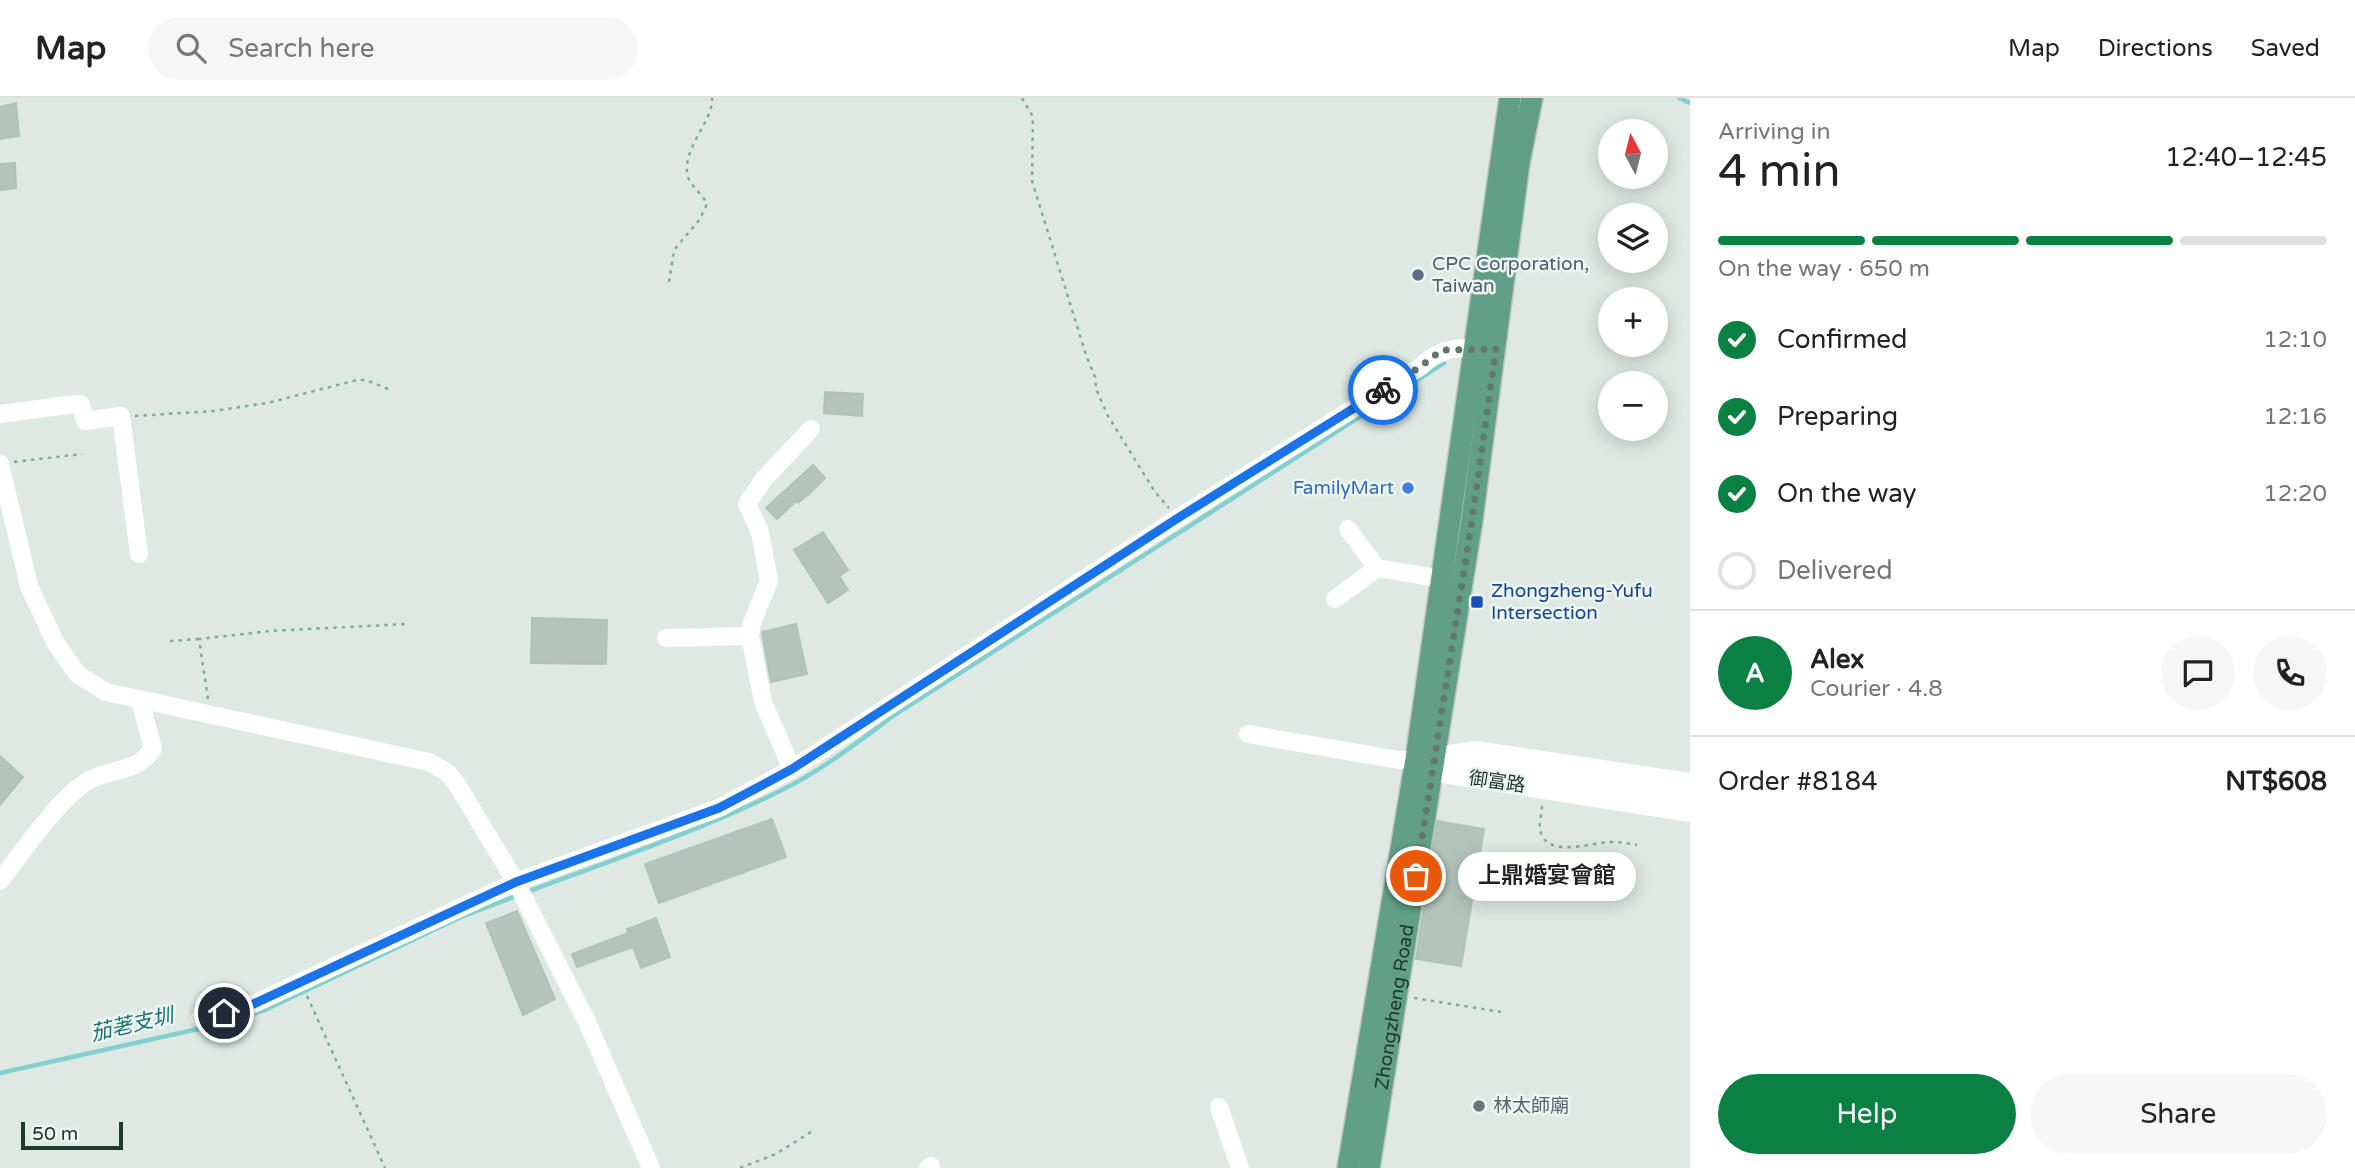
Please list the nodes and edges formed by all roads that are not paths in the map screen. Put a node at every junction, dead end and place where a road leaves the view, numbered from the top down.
1 (1510, 98) edge
2 (1531, 98) edge
3 (1485, 349) junction
4 (0, 414) edge
5 (811, 429) dead end
6 (0, 464) edge
7 (1348, 529) dead end
8 (139, 554) dead end
9 (1377, 568) junction
10 (1442, 579) junction
11 (1335, 599) dead end
12 (750, 636) junction
13 (666, 638) dead end
14 (140, 701) junction
15 (1248, 734) dead end
16 (1428, 763) junction
17 (792, 769) junction
18 (1690, 782) edge
19 (1690, 798) edge
20 (1690, 813) edge
21 (0, 881) edge
22 (516, 882) junction
23 (200, 1018) dead end
24 (1219, 1107) dead end
25 (651, 1168) edge
26 (1240, 1168) edge
27 (1348, 1168) edge
28 (1369, 1168) edge

1 - 3 main road, Zhongzheng Road
2 - 3 main road, Zhongzheng Road
3 - 10 main road, Zhongzheng Road
3 - 16 main road, Zhongzheng Road
3 - 17 street
4 - 8 street
5 - 12 street
6 - 14 street
7 - 9 street
9 - 10 street
9 - 11 street
10 - 16 main road, Zhongzheng Road
12 - 13 street
12 - 17 street
14 - 21 street
14 - 22 street
15 - 16 street
16 - 18 street
16 - 19 street, 御富路
16 - 20 street, 御富路
16 - 27 main road, Zhongzheng Road
16 - 28 main road, Zhongzheng Road
17 - 22 street
22 - 23 street
22 - 25 street
24 - 26 street

